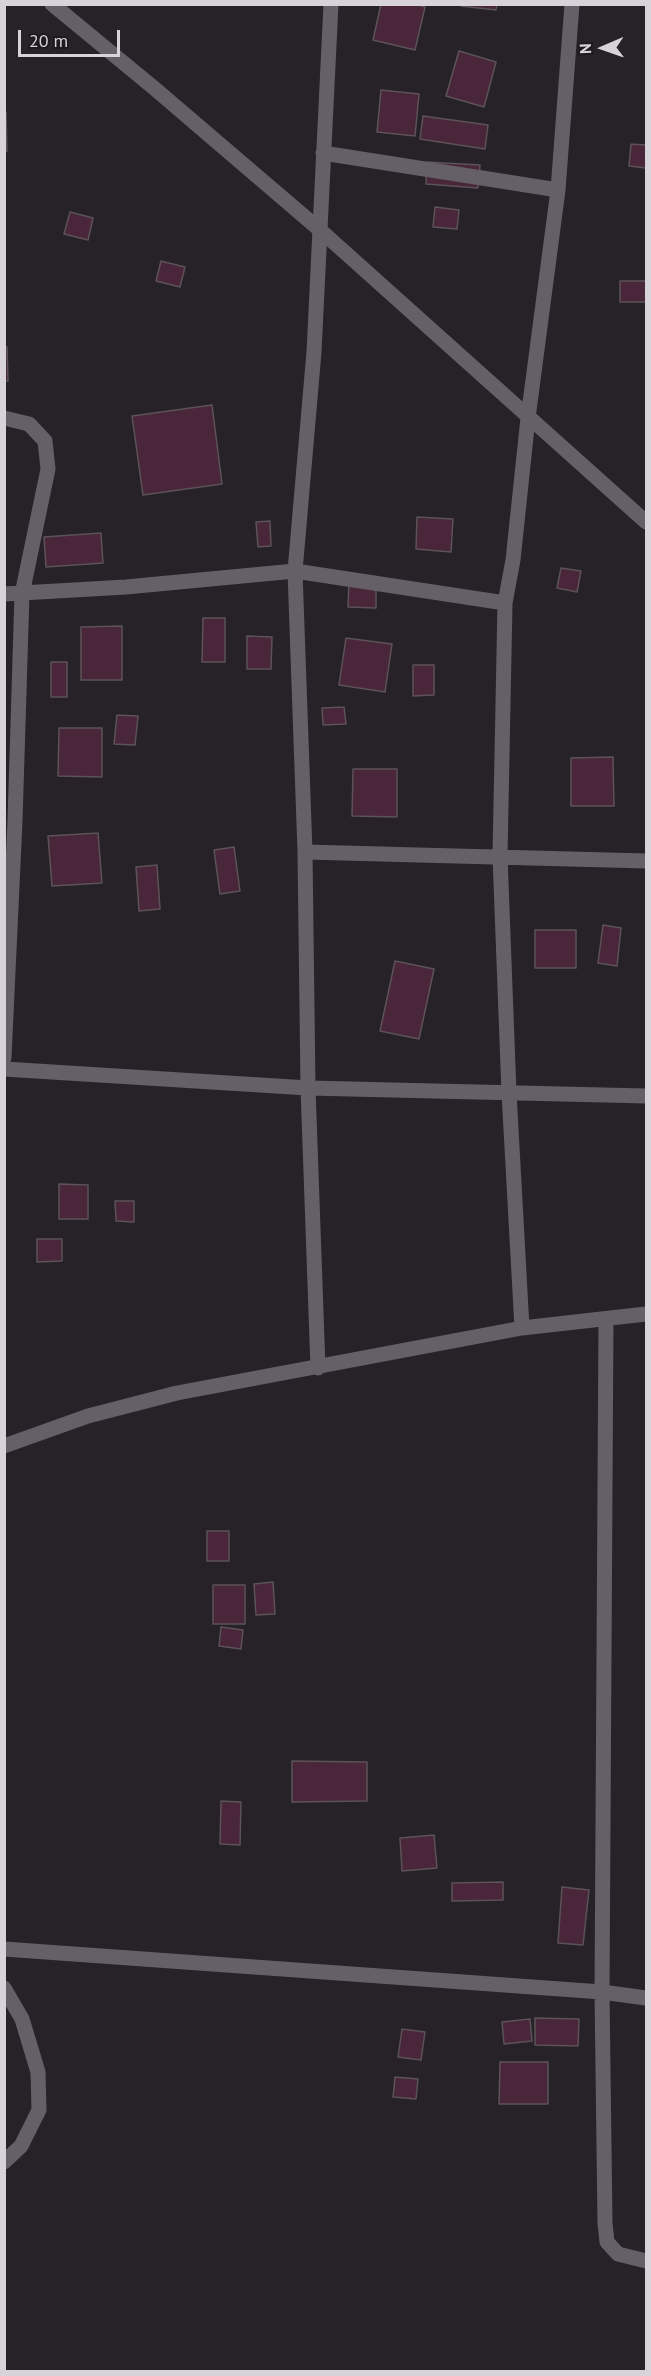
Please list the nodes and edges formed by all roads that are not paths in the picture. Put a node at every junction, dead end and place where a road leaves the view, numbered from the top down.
1 (52, 4) edge
2 (331, 4) edge
3 (573, 4) edge
4 (323, 153) junction
5 (558, 190) junction
6 (320, 230) junction
7 (4, 418) edge
8 (528, 418) junction
9 (646, 522) edge
10 (295, 571) junction
11 (4, 594) edge
12 (22, 594) junction
13 (505, 603) junction
14 (10, 821) edge
15 (305, 852) junction
16 (500, 856) junction
17 (646, 861) edge
18 (4, 1058) edge
19 (4, 1068) edge
20 (308, 1088) junction
21 (508, 1093) junction
22 (646, 1096) edge
23 (646, 1314) edge
24 (606, 1318) junction
25 (522, 1328) junction
26 (318, 1368) junction
27 (4, 1446) edge
28 (4, 1949) edge
29 (4, 1988) edge
30 (602, 1992) junction
31 (646, 1998) edge
32 (4, 2163) edge
33 (646, 2260) edge

1 - 6 street
2 - 4 street
3 - 5 street
4 - 5 street
4 - 6 street
5 - 8 street
6 - 8 street
6 - 10 street
7 - 12 street
8 - 9 street
8 - 13 street
10 - 12 street
10 - 13 street
10 - 15 street
11 - 12 street
12 - 14 street
13 - 16 street
14 - 18 street
15 - 16 street
15 - 20 street
16 - 17 street
16 - 21 street
19 - 20 street
20 - 21 street
20 - 26 street
21 - 22 street
21 - 25 street
23 - 24 street
24 - 25 street
24 - 30 street
25 - 26 street
26 - 27 street
28 - 30 street
29 - 32 street
30 - 31 street
30 - 33 street

